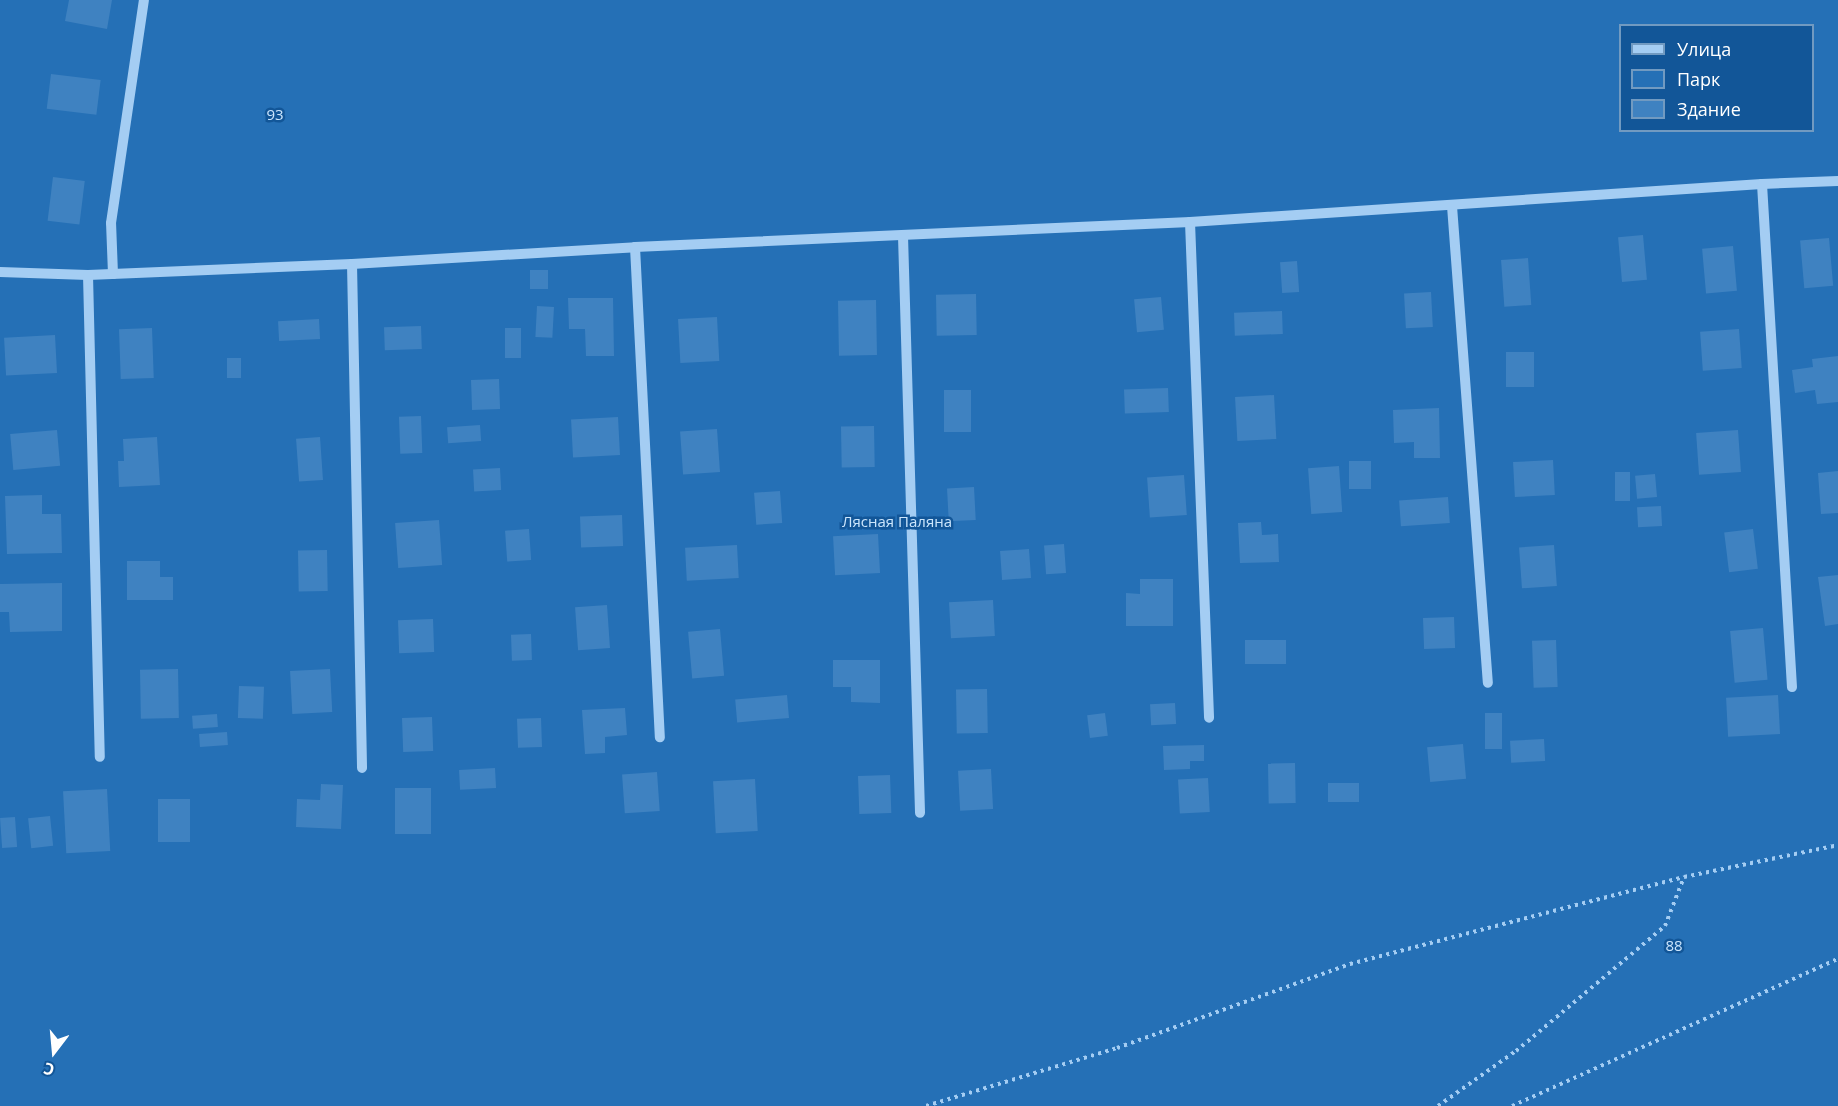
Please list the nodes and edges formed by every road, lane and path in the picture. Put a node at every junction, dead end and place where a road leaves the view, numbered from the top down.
1 (144, 0) edge
2 (1838, 182) edge
3 (1762, 184) junction
4 (1452, 206) junction
5 (1190, 222) junction
6 (903, 236) junction
7 (635, 247) junction
8 (352, 264) junction
9 (0, 272) edge
10 (113, 274) junction
11 (88, 275) junction
12 (1488, 683) dead end
13 (1792, 687) dead end
14 (1209, 718) dead end
15 (660, 737) dead end
16 (100, 757) dead end
17 (362, 768) dead end
18 (920, 813) dead end
19 (1838, 845) edge
20 (1684, 877) junction
21 (1838, 959) edge
22 (926, 1106) edge
23 (1438, 1106) edge
24 (1512, 1106) edge

1 - 10 street
2 - 3 street
3 - 4 street
3 - 13 street
4 - 5 street
4 - 12 street
5 - 6 street
5 - 14 street
6 - 7 street
6 - 18 street
7 - 8 street
7 - 15 street
8 - 10 street
8 - 17 street
9 - 11 street
10 - 11 street
11 - 16 street
19 - 20 path
20 - 22 path
20 - 23 path
21 - 24 path

